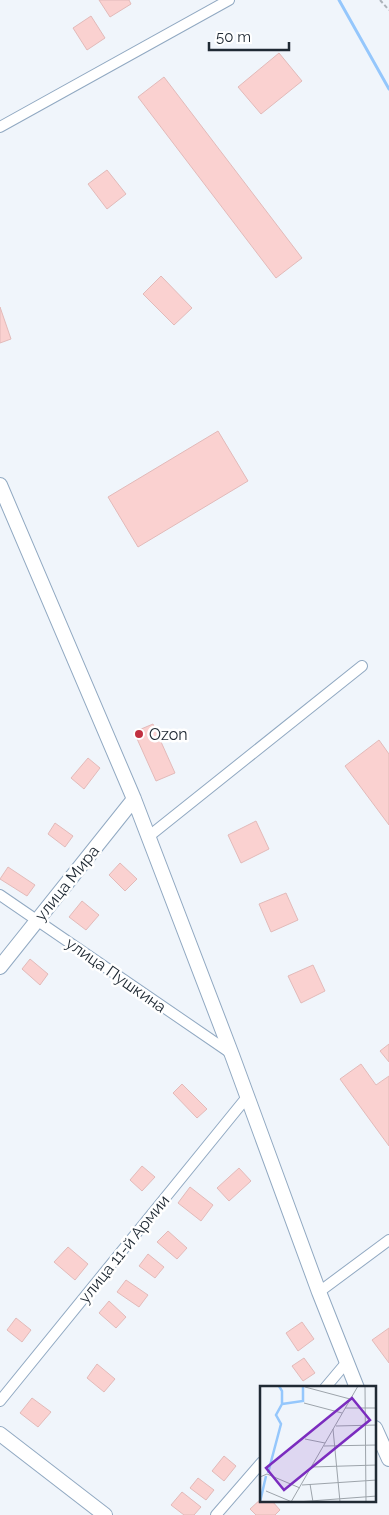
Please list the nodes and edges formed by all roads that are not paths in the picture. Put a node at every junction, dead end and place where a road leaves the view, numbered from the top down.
1 (229, 0) edge
2 (0, 127) edge
3 (2, 495) edge
4 (362, 666) dead end
5 (134, 800) junction
6 (148, 837) junction
7 (0, 895) edge
8 (38, 920) junction
9 (0, 967) edge
10 (232, 1055) junction
11 (247, 1097) junction
12 (389, 1240) edge
13 (319, 1292) junction
14 (346, 1363) junction
15 (327, 1386) edge
16 (356, 1386) edge
17 (0, 1401) edge
18 (376, 1430) edge
19 (0, 1434) edge
20 (389, 1459) edge
21 (260, 1464) edge
22 (105, 1515) edge
23 (216, 1515) edge

1 - 2 street
3 - 5 main road
4 - 6 street
5 - 6 main road
5 - 8 main road, улица Мира
6 - 10 main road
7 - 8 street, улица Пушкина
8 - 9 main road, улица Мира
8 - 10 street, улица Пушкина
10 - 11 main road
11 - 13 main road
11 - 17 street, улица 11-й Армии
12 - 13 street
13 - 14 main road
14 - 15 street
14 - 16 main road
18 - 20 main road
19 - 22 main road
21 - 23 street

